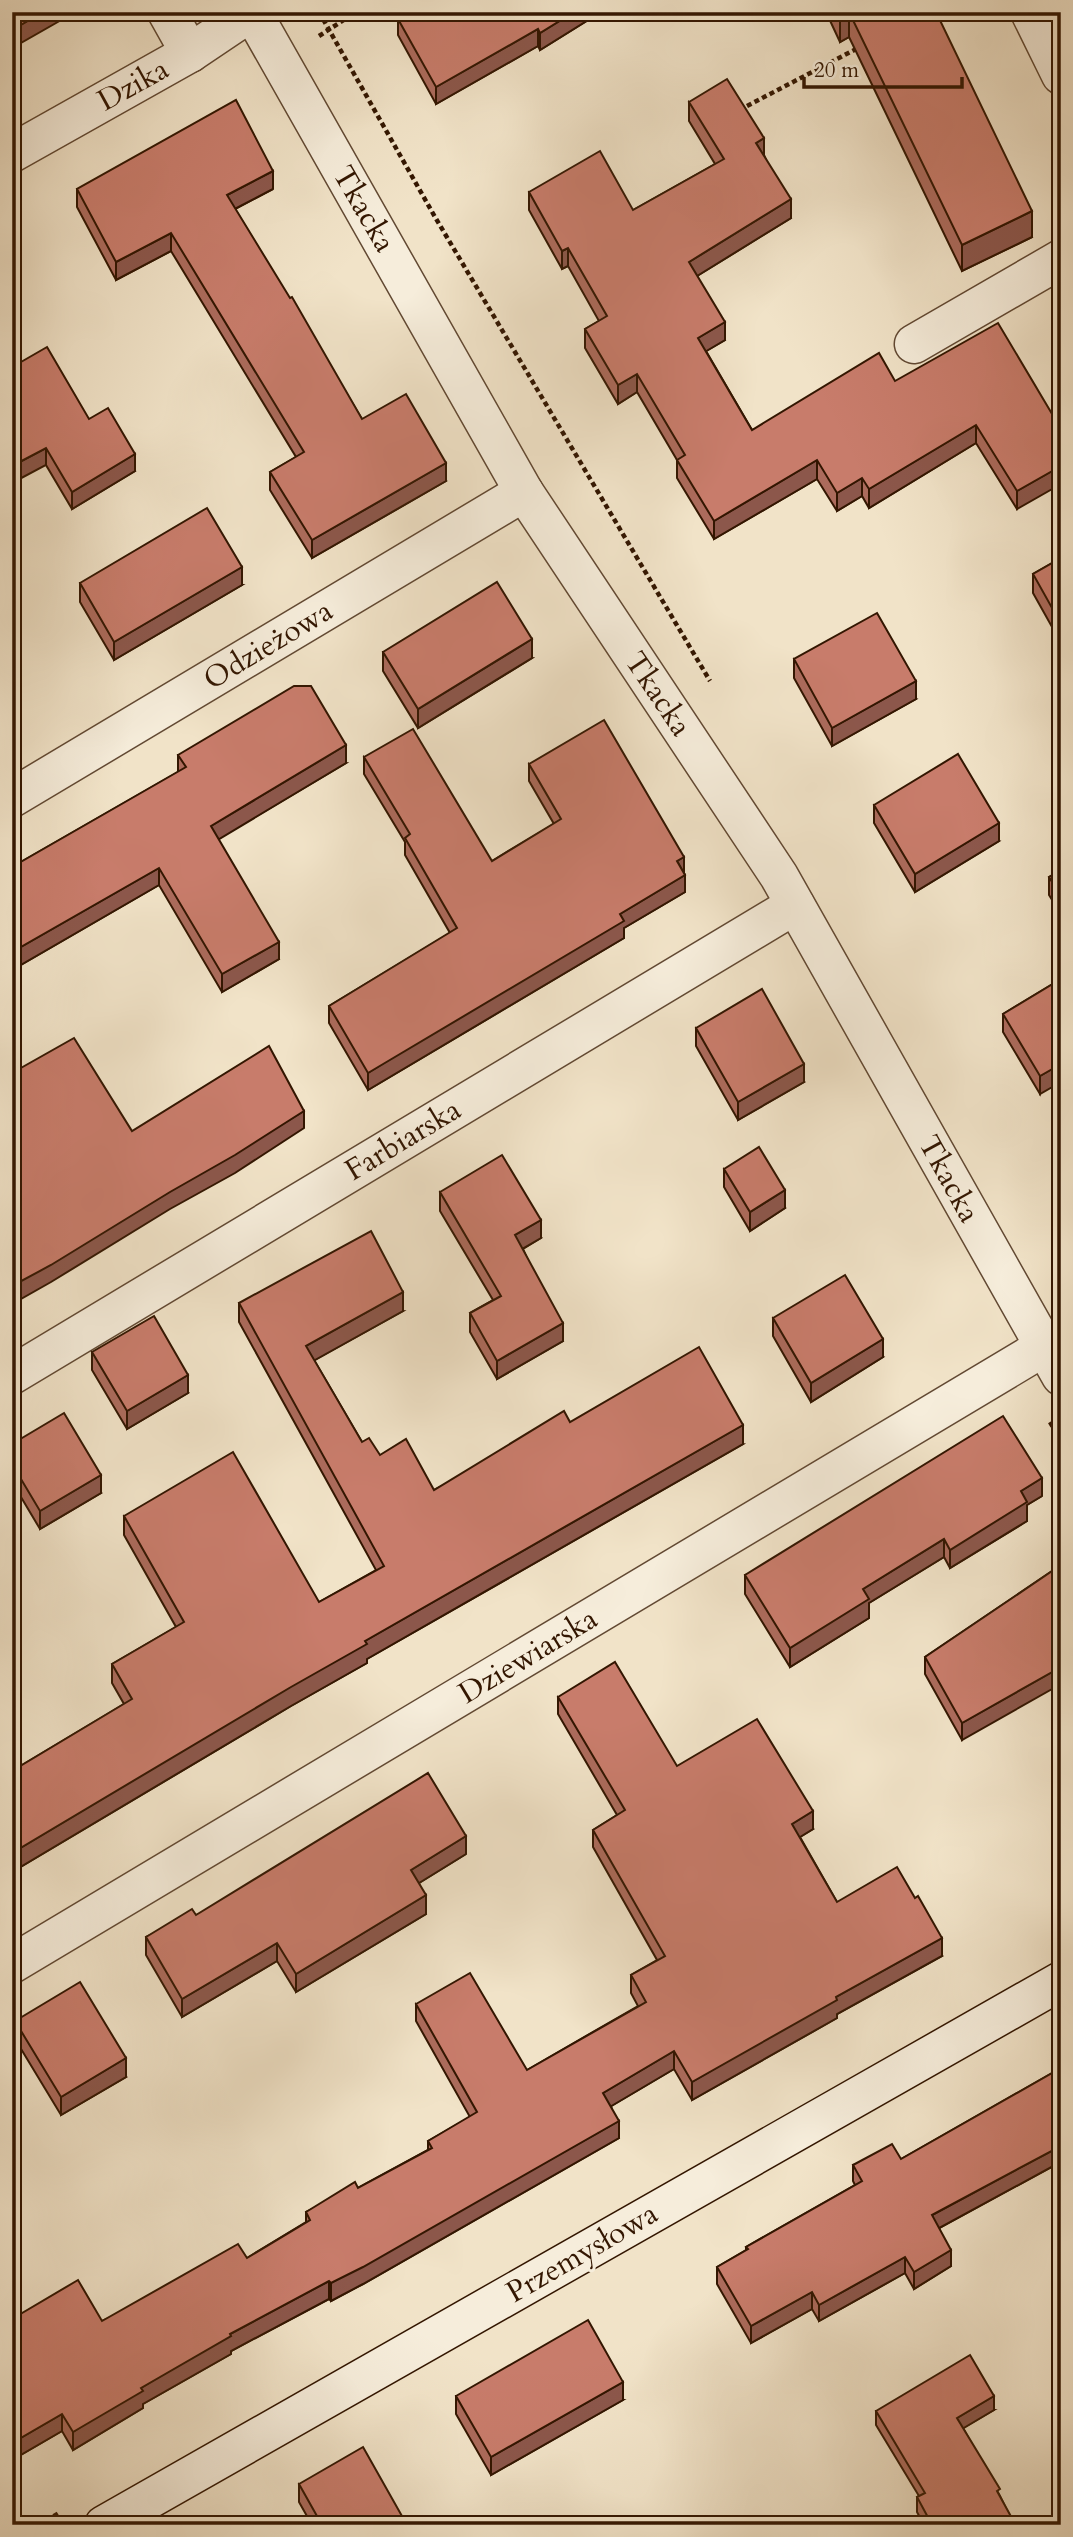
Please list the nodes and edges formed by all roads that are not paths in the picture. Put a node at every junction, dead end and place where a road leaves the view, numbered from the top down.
1 (167, 12) edge
2 (251, 12) edge
3 (1030, 12) edge
4 (190, 53) junction
5 (1061, 75) edge
6 (12, 153) edge
7 (1061, 259) edge
8 (914, 344) dead end
9 (524, 492) junction
10 (12, 798) edge
11 (795, 905) junction
12 (1052, 1362) edge
13 (12, 1375) edge
14 (12, 1964) edge
15 (1061, 1981) edge
16 (104, 2525) edge

1 - 4 street
2 - 4 street, Dzika
2 - 9 street, Tkacka
3 - 5 street
4 - 6 street, Dzika
7 - 8 street
9 - 10 street, Odzieżowa
9 - 11 street, Tkacka
11 - 12 street, Tkacka
11 - 13 street, Farbiarska
12 - 14 street, Dziewiarska
15 - 16 street, Przemysłowa

